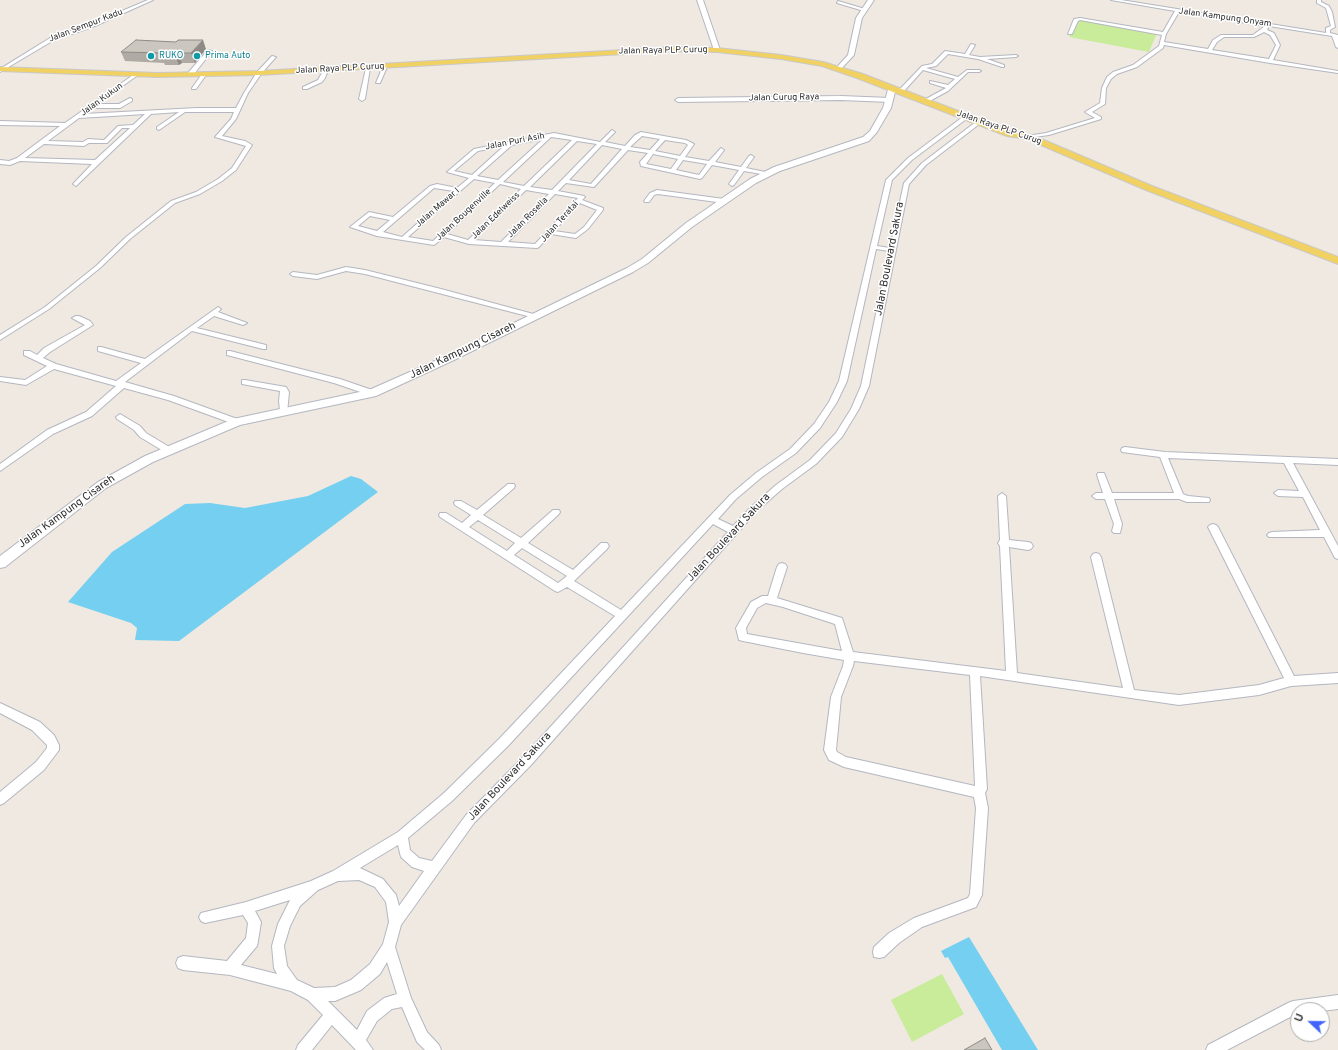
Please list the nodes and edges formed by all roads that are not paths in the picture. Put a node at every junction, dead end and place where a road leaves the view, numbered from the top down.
1 (151, 0) edge
2 (700, 0) edge
3 (871, 0) edge
4 (1113, 0) edge
5 (1319, 0) edge
6 (838, 2) dead end
7 (1170, 3) dead end
8 (864, 10) junction
9 (1169, 10) junction
10 (1177, 11) junction
11 (1268, 24) junction
12 (1263, 30) junction
13 (1070, 33) dead end
14 (1164, 34) junction
15 (1328, 34) junction
16 (1336, 36) edge
17 (1162, 43) junction
18 (973, 45) dead end
19 (1338, 47) edge
20 (717, 50) junction
21 (210, 51) dead end
22 (1209, 51) junction
23 (967, 55) junction
24 (1016, 56) dead end
25 (274, 57) dead end
26 (979, 58) junction
27 (1270, 62) junction
28 (1002, 66) dead end
29 (385, 67) junction
30 (368, 68) junction
31 (839, 68) junction
32 (922, 69) junction
33 (1, 70) edge
34 (326, 70) junction
35 (979, 71) dead end
36 (1338, 72) edge
37 (259, 73) junction
38 (136, 74) junction
39 (189, 75) junction
40 (204, 75) junction
41 (958, 78) junction
42 (378, 82) dead end
43 (932, 82) dead end
44 (948, 87) junction
45 (194, 88) dead end
46 (305, 88) dead end
47 (895, 89) junction
48 (362, 99) dead end
49 (130, 100) dead end
50 (678, 100) dead end
51 (890, 100) junction
52 (926, 101) junction
53 (92, 106) junction
54 (238, 110) junction
55 (184, 111) junction
56 (149, 113) junction
57 (79, 116) junction
58 (966, 117) junction
59 (980, 122) junction
60 (0, 123) edge
61 (9, 124) junction
62 (67, 125) junction
63 (135, 126) junction
64 (159, 128) dead end
65 (0, 129) edge
66 (612, 132) dead end
67 (549, 136) junction
68 (1028, 137) junction
69 (664, 138) junction
70 (576, 139) junction
71 (42, 142) junction
72 (512, 142) junction
73 (601, 143) junction
74 (626, 148) junction
75 (722, 150) dead end
76 (653, 152) junction
77 (751, 157) dead end
78 (682, 158) junction
79 (19, 159) junction
80 (0, 162) edge
81 (96, 162) junction
82 (712, 164) junction
83 (742, 168) junction
84 (672, 172) junction
85 (767, 173) junction
86 (473, 177) junction
87 (565, 181) junction
88 (500, 182) junction
89 (76, 184) dead end
90 (732, 184) dead end
91 (525, 188) junction
92 (458, 190) junction
93 (553, 193) junction
94 (580, 199) junction
95 (647, 201) dead end
96 (724, 201) junction
97 (395, 218) junction
98 (550, 232) junction
99 (377, 234) junction
100 (443, 235) junction
101 (403, 239) junction
102 (469, 242) junction
103 (503, 244) junction
104 (873, 247) junction
105 (892, 250) junction
106 (1338, 261) edge
107 (293, 274) dead end
108 (535, 316) junction
109 (76, 318) dead end
110 (244, 322) dead end
111 (190, 329) junction
112 (0, 338) edge
113 (263, 347) dead end
114 (102, 349) dead end
115 (27, 353) dead end
116 (230, 353) dead end
117 (37, 359) junction
118 (147, 362) junction
119 (53, 366) junction
120 (0, 379) edge
121 (245, 382) dead end
122 (120, 383) junction
123 (372, 393) junction
124 (284, 411) junction
125 (120, 417) dead end
126 (237, 422) junction
127 (168, 450) junction
128 (1125, 450) dead end
129 (1165, 455) junction
130 (1287, 460) junction
131 (1338, 462) edge
132 (0, 468) edge
133 (1101, 475) dead end
134 (511, 486) dead end
135 (1278, 493) dead end
136 (1306, 494) junction
137 (1002, 496) dead end
138 (1096, 496) dead end
139 (1180, 496) junction
140 (1109, 497) junction
141 (1206, 500) dead end
142 (458, 503) dead end
143 (556, 512) dead end
144 (443, 515) dead end
145 (477, 515) junction
146 (712, 520) junction
147 (463, 527) junction
148 (1213, 527) dead end
149 (734, 530) junction
150 (1117, 531) dead end
151 (1326, 533) junction
152 (1272, 535) dead end
153 (521, 543) junction
154 (1003, 543) junction
155 (604, 546) dead end
156 (1028, 546) dead end
157 (1338, 555) edge
158 (507, 556) junction
159 (1096, 557) dead end
160 (0, 563) edge
161 (782, 567) dead end
162 (571, 579) junction
163 (771, 600) junction
164 (621, 615) junction
165 (849, 656) junction
166 (975, 672) junction
167 (1012, 677) junction
168 (1338, 678) edge
169 (1291, 681) junction
170 (1130, 694) junction
171 (0, 708) edge
172 (979, 791) junction
173 (0, 799) edge
174 (402, 836) junction
175 (434, 868) junction
176 (337, 875) junction
177 (314, 886) junction
178 (246, 908) junction
179 (206, 917) dead end
180 (395, 922) junction
181 (389, 948) junction
182 (879, 952) dead end
183 (182, 963) dead end
184 (230, 968) junction
185 (292, 985) junction
186 (313, 994) junction
187 (405, 999) junction
188 (1338, 1002) edge
189 (332, 1015) junction
190 (362, 1046) edge
191 (303, 1050) edge
192 (434, 1050) edge
193 (1213, 1050) edge

1 - 33 street, Jalan Sempur Kadu
2 - 20 street
3 - 8 street
4 - 9 street, Jalan Kampung Onyam
5 - 15 street
6 - 8 street
7 - 9 street
8 - 31 street
9 - 10 street, Jalan Kampung Onyam
10 - 11 street, Jalan Kampung Onyam
10 - 14 street
11 - 12 street
11 - 15 street, Jalan Kampung Onyam
12 - 22 street
12 - 27 street
13 - 14 street
14 - 17 street
15 - 16 street, Jalan Kampung Onyam
16 - 19 street
17 - 22 street
17 - 68 street
18 - 23 street
20 - 29 main road, Jalan Raya PLP Curug
20 - 31 main road, Jalan Raya PLP Curug
21 - 39 street
22 - 27 street
23 - 26 street
23 - 32 street
24 - 26 street
25 - 37 street
26 - 28 street
27 - 36 street
29 - 30 main road, Jalan Raya PLP Curug
29 - 42 street
30 - 34 main road, Jalan Raya PLP Curug
30 - 48 street
31 - 47 main road, Jalan Raya PLP Curug
32 - 41 street
32 - 47 street
33 - 38 main road, Jalan Raya PLP Curug
34 - 37 main road, Jalan Raya PLP Curug
34 - 46 street
35 - 41 street
37 - 40 main road, Jalan Raya PLP Curug
37 - 54 street
38 - 39 main road, Jalan Raya PLP Curug
38 - 53 street, Jalan Kukun
39 - 40 main road, Jalan Raya PLP Curug
40 - 45 street
41 - 44 street
43 - 44 street
44 - 52 street
47 - 51 main road, Jalan Kampung Cisareh
47 - 52 main road, Jalan Raya PLP Curug
49 - 53 street
50 - 51 street, Jalan Curug Raya
51 - 85 main road, Jalan Kampung Cisareh
52 - 58 main road, Jalan Raya PLP Curug
53 - 57 street, Jalan Kukun
54 - 55 street
54 - 112 street
55 - 56 street
55 - 64 street
56 - 57 street
56 - 63 street
57 - 62 street, Jalan Kukun
58 - 59 main road, Jalan Raya PLP Curug
58 - 104 street, Jalan Boulevard Sakura
59 - 68 main road, Jalan Raya PLP Curug
59 - 105 street, Jalan Boulevard Sakura
60 - 61 street
61 - 62 street
61 - 65 street
62 - 71 street, Jalan Kukun
63 - 71 street
63 - 81 street
66 - 73 street, Jalan Rosella
67 - 70 street, Jalan Puri Asih
67 - 72 street, Jalan Puri Asih
67 - 88 street, Jalan Bougenville
68 - 106 main road, Jalan Raya PLP Curug
69 - 74 street
69 - 76 street
69 - 78 street
70 - 73 street, Jalan Puri Asih
70 - 91 street, Jalan Edelweiss
71 - 79 street, Jalan Kukun
72 - 86 street, Jalan Mawar I
72 - 86 street, Jalan Puri Asih
73 - 74 street, Jalan Puri Asih
73 - 87 street, Jalan Rosella
74 - 76 street, Jalan Puri Asih
74 - 87 street
75 - 82 street
76 - 78 street, Jalan Puri Asih
76 - 84 street
77 - 83 street
78 - 82 street, Jalan Puri Asih
78 - 84 street
79 - 80 street, Jalan Kukun
79 - 81 street
81 - 89 street
82 - 83 street, Jalan Puri Asih
82 - 84 street
83 - 85 street, Jalan Puri Asih
83 - 90 street
85 - 96 main road, Jalan Kampung Cisareh
86 - 88 street, Jalan Puri Asih
86 - 92 street, Jalan Mawar I
87 - 93 street, Jalan Rosella
88 - 91 street, Jalan Puri Asih
88 - 100 street, Jalan Bougenville
91 - 93 street, Jalan Puri Asih
91 - 102 street, Jalan Edelweiss
92 - 97 street
92 - 101 street, Jalan Mawar I
93 - 94 street, Jalan Puri Asih
93 - 103 street, Jalan Rosella
94 - 98 street, Jalan Teratai
94 - 98 street, Jalan Puri Asih
95 - 96 street
96 - 108 main road, Jalan Kampung Cisareh
97 - 99 street
97 - 99 street, Jalan Bougenville
98 - 103 street, Jalan Teratai
99 - 101 street, Jalan Bougenville
100 - 101 street, Jalan Bougenville
100 - 102 street, Jalan Edelweiss
102 - 103 street
104 - 105 street
104 - 146 street, Jalan Boulevard Sakura
105 - 149 street, Jalan Boulevard Sakura
107 - 108 street
108 - 123 main road, Jalan Kampung Cisareh
109 - 117 street
110 - 111 street
111 - 113 street
111 - 118 street
114 - 118 street
115 - 117 street
116 - 123 street
117 - 119 street
118 - 122 street
119 - 120 street
119 - 122 street
121 - 124 street
122 - 126 street
122 - 132 street
123 - 124 main road, Jalan Kampung Cisareh
124 - 126 main road, Jalan Kampung Cisareh
125 - 127 street
126 - 127 main road, Jalan Kampung Cisareh
127 - 160 main road, Jalan Kampung Cisareh
128 - 129 street
129 - 130 street
129 - 139 street
130 - 131 street
130 - 136 street
133 - 140 street
134 - 145 street
135 - 136 street
136 - 151 street
137 - 154 street
138 - 140 street
139 - 140 street
139 - 141 street
140 - 150 street
142 - 145 street
143 - 153 street
144 - 147 street
145 - 147 street
145 - 153 street
146 - 149 street
146 - 164 street, Jalan Boulevard Sakura
147 - 158 street
148 - 169 street
149 - 175 street, Jalan Boulevard Sakura
151 - 152 street
151 - 157 street
153 - 158 street
153 - 162 street
154 - 156 street
154 - 167 street
155 - 162 street
158 - 162 street
159 - 170 street
161 - 163 street
162 - 164 street
163 - 165 street
163 - 165 street
164 - 174 street, Jalan Boulevard Sakura
165 - 166 street
165 - 172 street
166 - 167 street
166 - 172 street
167 - 170 street
168 - 169 street
169 - 170 street
171 - 173 street
172 - 182 street
174 - 175 street
174 - 176 street, Jalan Boulevard Sakura
175 - 180 street, Jalan Boulevard Sakura
176 - 177 street
176 - 180 street
177 - 178 street
177 - 185 street
178 - 179 street
178 - 184 street
180 - 181 street
181 - 186 street
181 - 187 street
183 - 184 street
184 - 185 street
185 - 186 street
186 - 189 street
187 - 190 street
187 - 192 street
188 - 193 street
189 - 190 street
189 - 191 street

